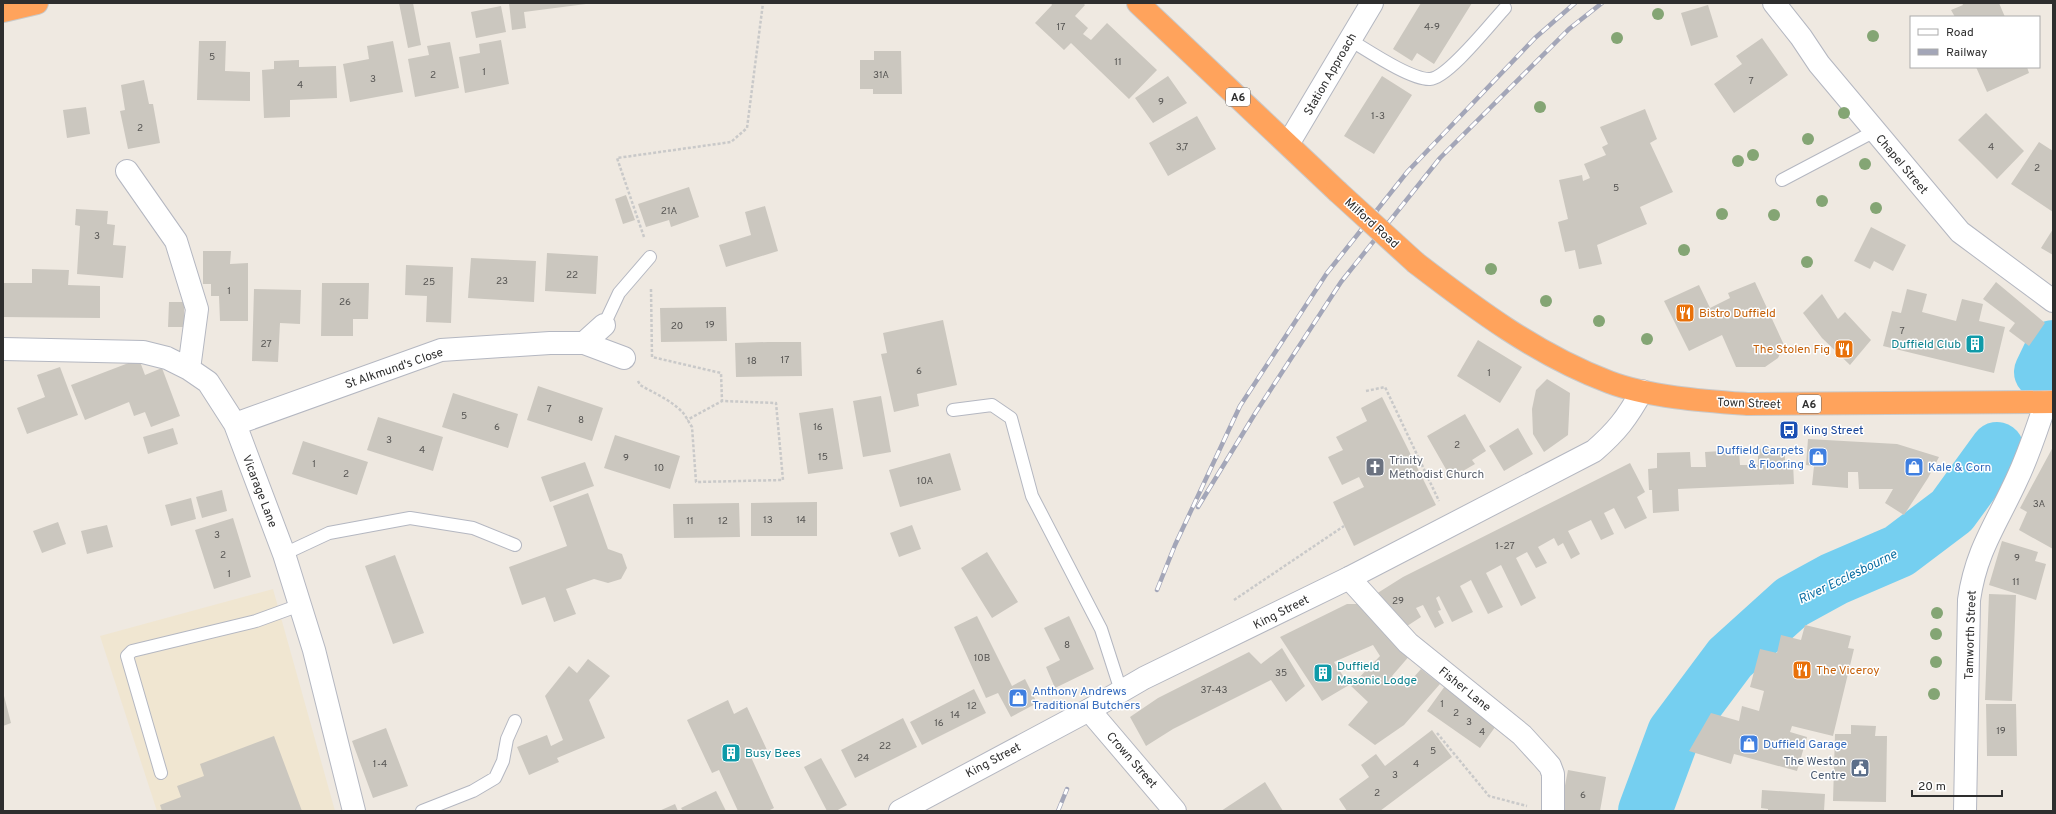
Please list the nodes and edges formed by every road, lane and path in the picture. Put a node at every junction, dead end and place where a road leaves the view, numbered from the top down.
1 (36, 3) edge
2 (763, 3) edge
3 (1138, 3) edge
4 (1372, 3) edge
5 (1774, 3) edge
6 (1505, 8) dead end
7 (3, 11) edge
8 (1350, 40) junction
9 (1875, 131) junction
10 (1288, 144) junction
11 (127, 172) dead end
12 (1782, 180) dead end
13 (641, 229) dead end
14 (650, 257) joint
15 (2053, 301) edge
16 (604, 325) joint
17 (584, 343) junction
18 (3, 349) edge
19 (624, 358) joint
20 (189, 369) junction
21 (1642, 391) junction
22 (1366, 392) dead end
23 (722, 401) junction
24 (2046, 402) edge
25 (953, 410) dead end
26 (688, 420) junction
27 (235, 424) junction
28 (1450, 525) junction
29 (1344, 526) dead end
30 (515, 545) dead end
31 (284, 554) junction
32 (1348, 578) junction
33 (1234, 600) dead end
34 (300, 605) junction
35 (1121, 691) junction
36 (1089, 710) junction
37 (515, 720) dead end
38 (1437, 734) dead end
39 (161, 773) dead end
40 (1543, 809) edge
41 (354, 811) edge
42 (422, 811) edge
43 (900, 811) edge
44 (1175, 811) edge
45 (1965, 811) edge

1 - 7 highway
2 - 13 path
3 - 10 highway, Milford Road / A6
4 - 8 street, Station Approach
5 - 9 street, Chapel Street
6 - 8 lane
8 - 10 street, Station Approach
9 - 12 lane
9 - 15 street, Chapel Street
10 - 21 highway, Milford Road / A6, bridge
11 - 20 street
14 - 16 lane
14 - 23 path
16 - 17 street
17 - 19 street, St Alkmund's Close
17 - 27 street, St Alkmund's Close
18 - 20 street, Vicarage Lane
19 - 26 path
20 - 27 street, Vicarage Lane
21 - 24 highway, Town Street / A6
21 - 28 street, King Street
22 - 28 path
23 - 26 path
23 - 26 path
24 - 45 street, Tamworth Street
25 - 35 lane
27 - 31 street, Vicarage Lane
28 - 32 street, King Street
29 - 33 path
30 - 31 lane
31 - 34 street, Vicarage Lane
32 - 35 street, King Street
32 - 40 street, Fisher Lane
34 - 39 lane
34 - 41 street, Vicarage Lane
35 - 36 street, King Street
36 - 43 street, King Street
36 - 44 street, Crown Street
37 - 42 lane
38 - 40 path

